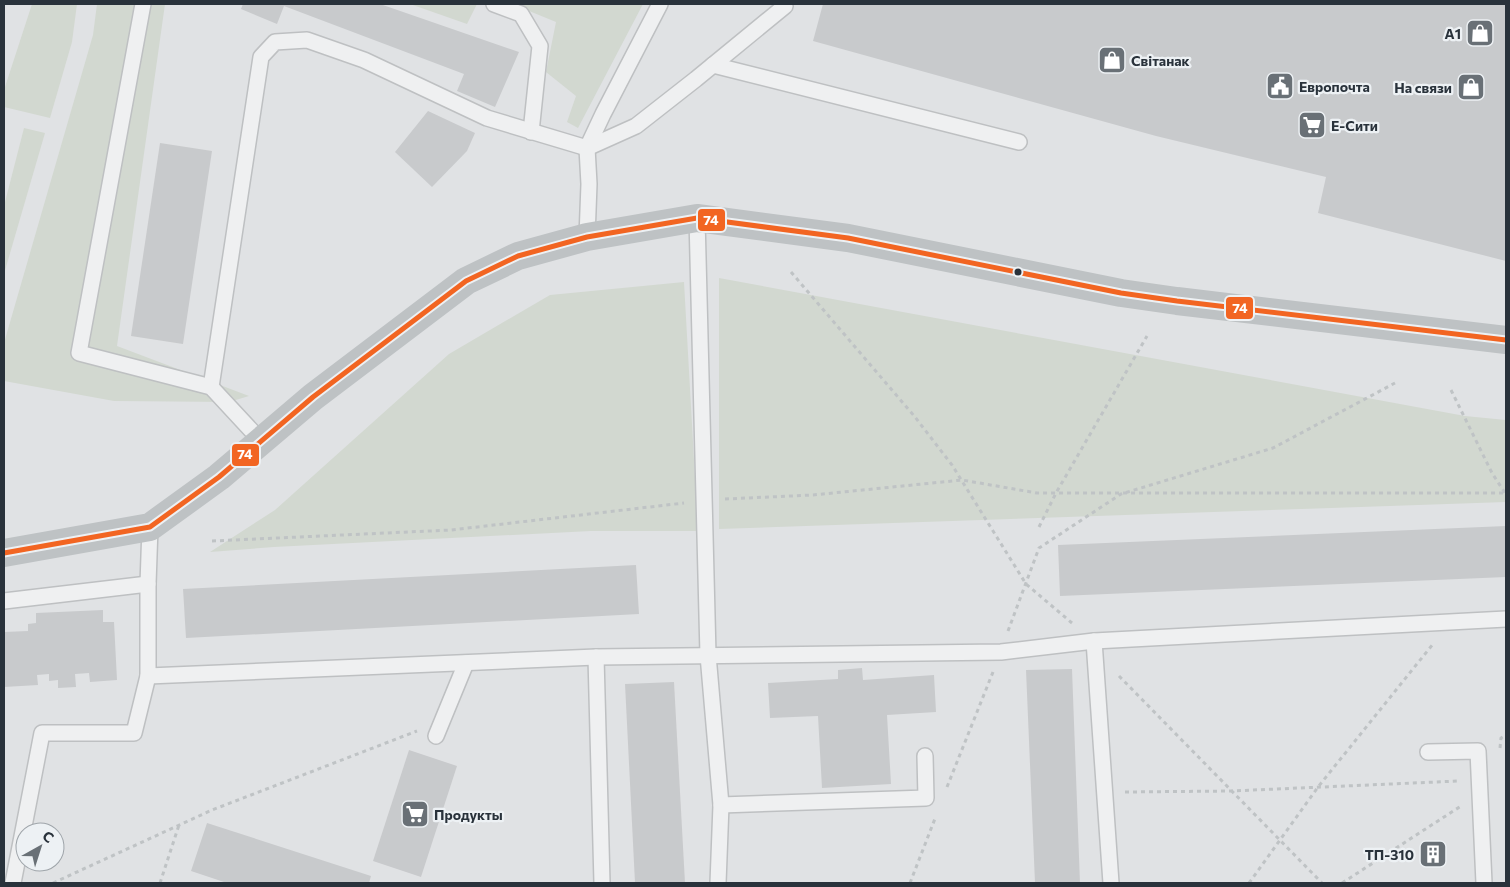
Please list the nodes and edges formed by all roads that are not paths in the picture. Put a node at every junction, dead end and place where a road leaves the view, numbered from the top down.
1 (143, 4) edge
2 (494, 4) edge
3 (660, 4) edge
4 (786, 6) dead end
5 (713, 65) junction
6 (531, 132) junction
7 (1019, 142) dead end
8 (587, 148) junction
9 (697, 218) junction
10 (587, 237) junction
11 (1506, 340) edge
12 (211, 388) junction
13 (262, 442) junction
14 (150, 527) junction
15 (12, 549) edge
16 (148, 584) junction
17 (4, 601) edge
18 (1506, 619) edge
19 (1094, 642) junction
20 (708, 655) junction
21 (596, 657) junction
22 (466, 663) junction
23 (148, 676) junction
24 (439, 729) road end
25 (1428, 752) dead end
26 (925, 756) dead end
27 (721, 806) junction
28 (13, 883) edge
29 (602, 883) edge
30 (718, 883) edge
31 (1111, 883) edge
32 (1484, 883) edge

1 - 12 lane
2 - 6 lane
3 - 8 lane
4 - 5 lane
5 - 7 lane
5 - 8 lane
6 - 8 lane
6 - 12 lane
8 - 10 lane
9 - 10 main road
9 - 11 main road
9 - 20 lane
10 - 13 main road
12 - 13 lane
13 - 14 main road
14 - 15 main road
14 - 16 lane
16 - 17 lane
16 - 23 lane
18 - 19 lane
19 - 20 lane
19 - 31 lane
20 - 21 lane
20 - 27 lane
21 - 22 lane
21 - 29 lane
22 - 23 lane
22 - 24 lane
23 - 28 lane
25 - 32 lane
26 - 27 lane
27 - 30 lane

